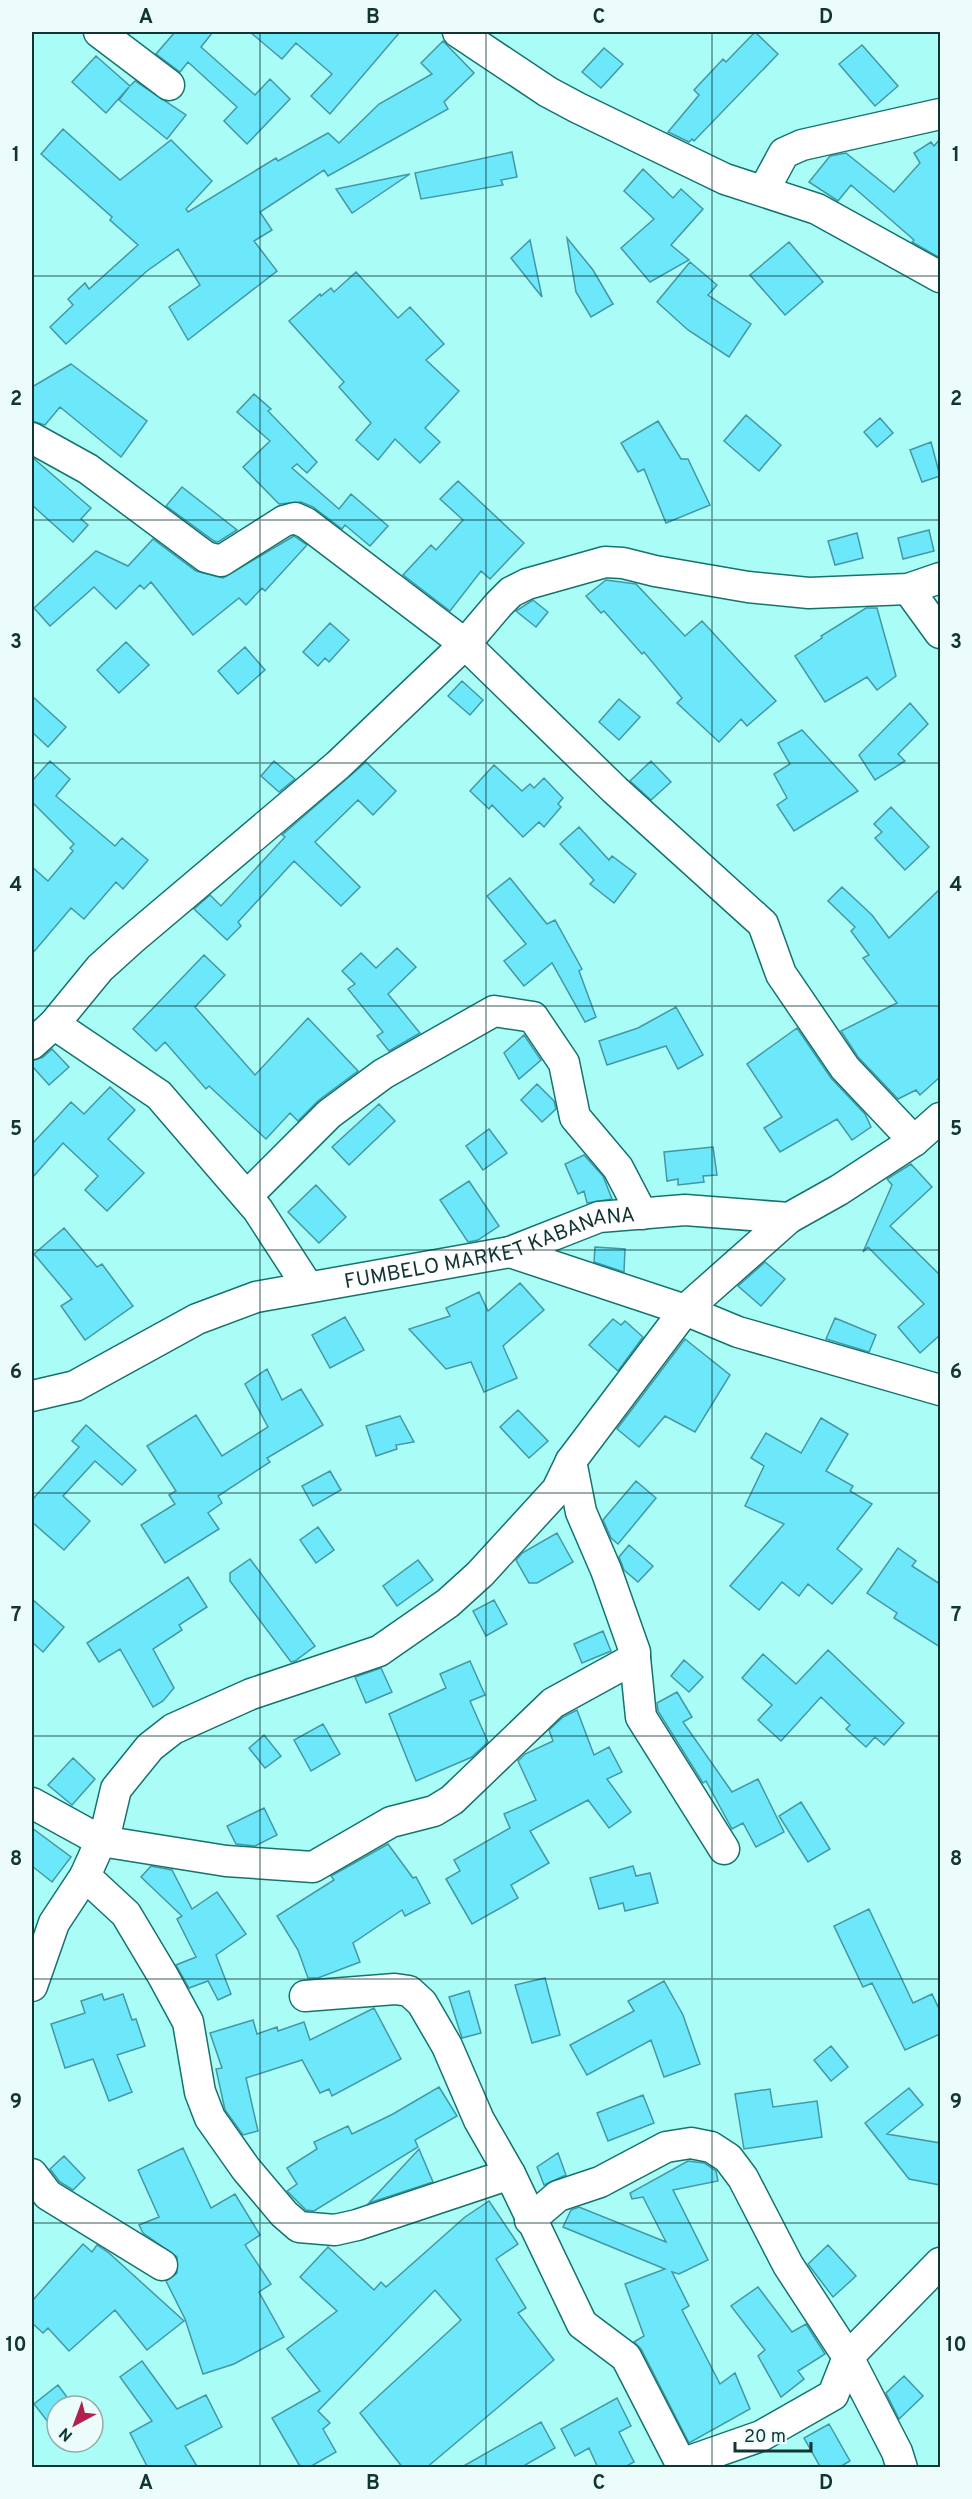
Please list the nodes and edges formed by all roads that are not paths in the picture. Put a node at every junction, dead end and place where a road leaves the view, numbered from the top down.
1 (99, 32) edge
2 (458, 32) edge
3 (169, 85) dead end
4 (940, 114) edge
5 (764, 190) junction
6 (940, 278) edge
7 (32, 438) edge
8 (940, 578) edge
9 (908, 589) junction
10 (940, 633) edge
11 (465, 644) junction
12 (54, 1024) junction
13 (32, 1044) edge
14 (940, 1118) edge
15 (914, 1141) junction
16 (247, 1196) junction
17 (642, 1214) junction
18 (789, 1218) junction
19 (510, 1252) junction
20 (308, 1287) junction
21 (685, 1310) junction
22 (940, 1390) edge
23 (32, 1396) edge
24 (571, 1461) junction
25 (635, 1658) junction
26 (32, 1803) edge
27 (101, 1841) junction
28 (724, 1849) dead end
29 (85, 1876) junction
30 (32, 1986) edge
31 (305, 1996) dead end
32 (32, 2174) edge
33 (510, 2174) junction
34 (530, 2220) junction
35 (940, 2263) edge
36 (162, 2265) dead end
37 (848, 2357) junction
38 (680, 2466) edge
39 (902, 2468) edge

1 - 3 street
2 - 5 street
4 - 5 street
5 - 6 street
7 - 11 street
8 - 9 street
9 - 10 street
9 - 11 street
11 - 12 street
11 - 15 street
12 - 13 street
12 - 16 street
14 - 15 street
15 - 18 street
16 - 17 street
16 - 20 street
17 - 18 street, FUMBELO MARKET KABANANA
17 - 19 street, FUMBELO MARKET KABANANA
18 - 21 street
19 - 20 street, FUMBELO MARKET KABANANA
19 - 21 street
20 - 23 street, FUMBELO MARKET KABANANA
21 - 22 street
21 - 24 street
24 - 25 street
24 - 27 street
25 - 27 street
25 - 28 street
26 - 27 street
27 - 29 street
29 - 30 street
29 - 33 street
31 - 33 street
32 - 36 street
33 - 34 street
34 - 37 street
34 - 38 street
35 - 37 street
37 - 38 street
37 - 39 street

